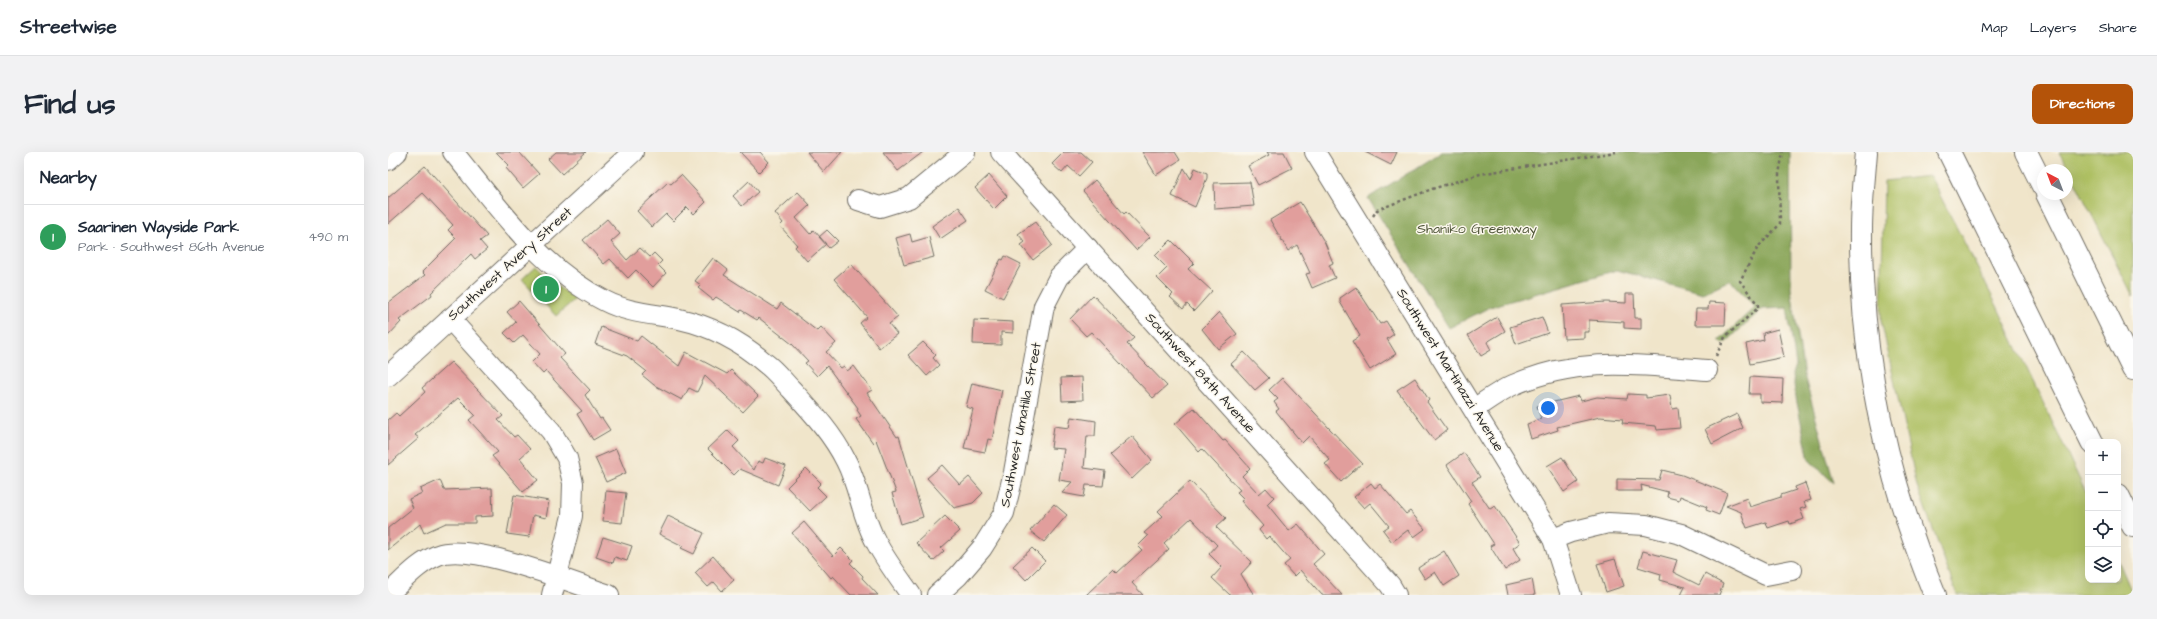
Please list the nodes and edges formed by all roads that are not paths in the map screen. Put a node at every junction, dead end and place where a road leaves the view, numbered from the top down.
1 (397, 152) edge
2 (453, 152) edge
3 (633, 152) edge
4 (965, 152) edge
5 (1001, 152) edge
6 (1315, 152) edge
7 (1866, 152) edge
8 (1949, 152) edge
9 (2026, 152) edge
10 (388, 160) edge
11 (2037, 174) edge
12 (858, 200) dead end
13 (2050, 200) edge
14 (531, 244) junction
15 (1088, 248) junction
16 (450, 319) junction
17 (2133, 369) edge
18 (1707, 370) road end
19 (388, 376) edge
20 (1474, 409) junction
21 (2091, 439) edge
22 (2121, 501) edge
23 (2133, 526) edge
24 (1553, 539) junction
25 (1792, 570) dead end
26 (555, 586) edge
27 (388, 594) edge
28 (609, 595) edge
29 (912, 595) edge
30 (937, 595) edge
31 (1396, 595) edge
32 (1571, 595) edge
33 (1935, 595) edge

1 - 10 street
2 - 14 street
3 - 14 street, Southwest Avery Street
4 - 12 street
5 - 15 street, Southwest 84th Avenue
6 - 20 street, Southwest Martinazzi Avenue
7 - 33 highway
8 - 21 highway
9 - 11 highway
13 - 17 highway
14 - 16 street, Southwest Avery Street
14 - 29 street
15 - 30 street, Southwest Umatilla Street
15 - 31 street, Southwest 84th Avenue
16 - 19 street, Southwest Avery Street
16 - 26 street
18 - 20 street
20 - 24 street, Southwest Martinazzi Avenue
22 - 23 highway
24 - 25 street
24 - 32 street, Southwest Martinazzi Avenue
26 - 27 street
26 - 28 street

